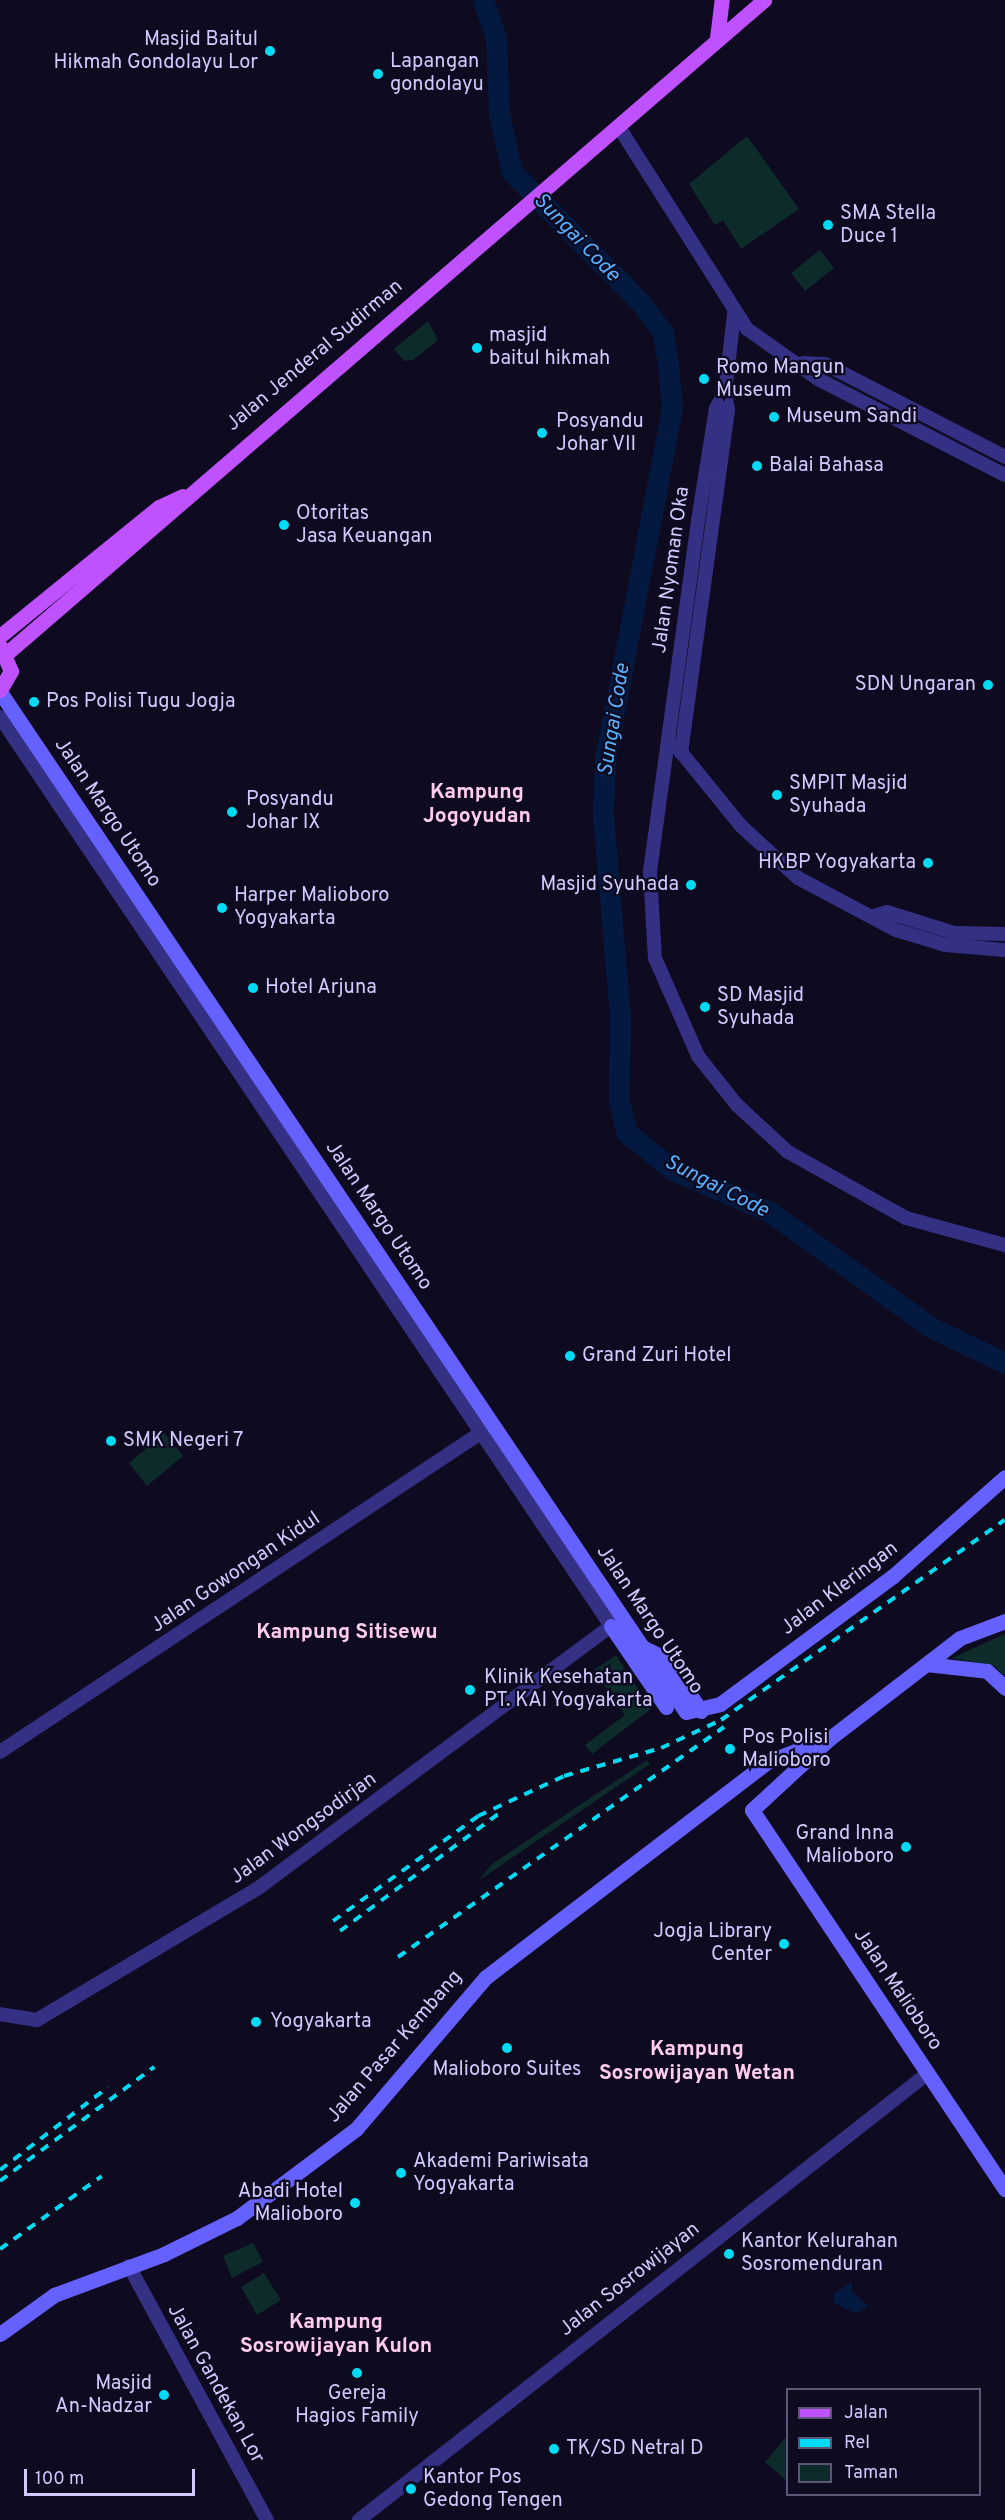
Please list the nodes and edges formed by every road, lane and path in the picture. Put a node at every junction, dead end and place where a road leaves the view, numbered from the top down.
1 (722, 0) edge
2 (764, 0) edge
3 (770, 0) edge
4 (736, 27) junction
5 (717, 38) junction
6 (700, 64) junction
7 (622, 132) junction
8 (595, 148) junction
9 (734, 314) junction
10 (803, 363) junction
11 (1005, 457) edge
12 (1005, 476) edge
13 (102, 565) junction
14 (0, 636) edge
15 (4, 650) edge
16 (684, 668) junction
17 (0, 691) edge
18 (0, 717) edge
19 (671, 730) junction
20 (681, 753) junction
21 (35, 757) junction
22 (877, 915) junction
23 (1005, 934) edge
24 (1005, 950) edge
25 (1005, 1245) edge
26 (487, 1429) junction
27 (1005, 1477) edge
28 (594, 1587) junction
29 (1005, 1621) edge
30 (611, 1626) junction
31 (926, 1664) junction
32 (1005, 1688) edge
33 (666, 1707) joint
34 (693, 1712) junction
35 (830, 1738) junction
36 (0, 1752) edge
37 (0, 2014) edge
38 (927, 2074) junction
39 (1005, 2189) edge
40 (129, 2266) junction
41 (0, 2334) edge
42 (267, 2520) edge
43 (359, 2520) edge

1 - 4 main road
1 - 5 main road
2 - 4 main road, Jalan Jenderal Sudirman
3 - 4 main road, Jalan Jenderal Sudirman
4 - 5 main road, Jalan Jenderal Sudirman
4 - 6 main road, Jalan Jenderal Sudirman
5 - 6 main road
5 - 8 main road, Jalan Jenderal Sudirman
6 - 7 main road, Jalan Jenderal Sudirman
7 - 8 main road, Jalan Jenderal Sudirman
7 - 9 street
8 - 13 main road, Jalan Jenderal Sudirman
9 - 10 street
9 - 16 street, Jalan Nyoman Oka
10 - 11 street
10 - 12 street
13 - 14 main road, Jalan Jenderal Sudirman
13 - 15 main road, Jalan Jenderal Sudirman
15 - 17 main road
16 - 19 street, Jalan Nyoman Oka
16 - 20 street, Jalan Nyoman Oka
17 - 21 main road, Jalan Margo Utomo
18 - 21 street, Jalan Margo Utomo
19 - 20 street, Jalan Nyoman Oka
19 - 25 street
20 - 22 street, Jalan Nyoman Oka
21 - 26 main road, Jalan Margo Utomo
22 - 23 street, Jalan Nyoman Oka
22 - 24 street, Jalan Nyoman Oka
26 - 28 main road, Jalan Margo Utomo
26 - 36 street, Jalan Gowongan Kidul
27 - 34 main road, Jalan Kleringan
28 - 30 street, Jalan Margo Utomo
28 - 34 main road, Jalan Margo Utomo
29 - 31 main road
30 - 33 main road, Jalan Margo Utomo
30 - 37 street, Jalan Wongsodirjan
31 - 32 main road
31 - 35 main road
33 - 34 street, Jalan Margo Utomo
35 - 38 main road, Jalan Malioboro
35 - 40 main road, Jalan Pasar Kembang
38 - 39 main road, Jalan Malioboro
38 - 43 street, Jalan Sosrowijayan
40 - 41 main road, Jalan Pasar Kembang
40 - 42 street, Jalan Gandekan Lor

